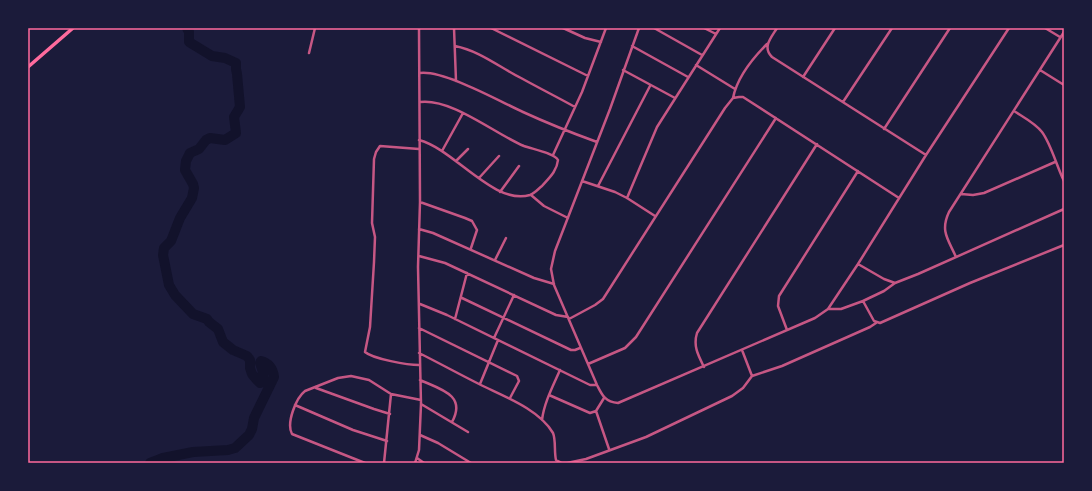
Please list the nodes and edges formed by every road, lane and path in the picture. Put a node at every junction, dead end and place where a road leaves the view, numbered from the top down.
1 (73, 28) edge
2 (315, 28) edge
3 (419, 28) edge
4 (454, 28) edge
5 (491, 28) edge
6 (563, 28) edge
7 (606, 28) edge
8 (639, 28) edge
9 (654, 28) edge
10 (704, 28) edge
11 (720, 28) edge
12 (777, 28) edge
13 (834, 28) edge
14 (892, 28) edge
15 (950, 28) edge
16 (1009, 28) edge
17 (1045, 28) edge
18 (1064, 32) edge
19 (716, 34) junction
20 (1060, 37) junction
21 (601, 42) junction
22 (768, 43) junction
23 (455, 46) junction
24 (632, 46) junction
25 (309, 53) dead end
26 (702, 55) junction
27 (696, 65) junction
28 (28, 67) edge
29 (623, 70) junction
30 (1040, 70) junction
31 (420, 73) junction
32 (588, 76) junction
33 (688, 77) junction
34 (804, 77) junction
35 (456, 81) junction
36 (1064, 85) edge
37 (650, 86) junction
38 (735, 89) junction
39 (675, 98) junction
40 (733, 98) junction
41 (420, 102) junction
42 (843, 102) junction
43 (575, 107) junction
44 (1014, 111) junction
45 (463, 113) junction
46 (776, 118) junction
47 (884, 129) junction
48 (565, 130) junction
49 (419, 140) junction
50 (596, 142) junction
51 (817, 144) junction
52 (419, 149) junction
53 (468, 149) dead end
54 (442, 151) junction
55 (926, 155) junction
56 (499, 156) dead end
57 (555, 156) junction
58 (456, 161) junction
59 (1055, 162) junction
60 (519, 166) dead end
61 (858, 171) junction
62 (479, 178) junction
63 (582, 181) junction
64 (1064, 181) edge
65 (598, 186) junction
66 (500, 192) junction
67 (961, 194) junction
68 (531, 195) junction
69 (626, 198) junction
70 (900, 198) junction
71 (420, 202) junction
72 (1064, 209) edge
73 (655, 217) junction
74 (568, 218) junction
75 (419, 229) junction
76 (506, 238) dead end
77 (1064, 244) edge
78 (471, 248) junction
79 (419, 256) junction
80 (956, 257) junction
81 (495, 260) junction
82 (858, 264) junction
83 (467, 273) junction
84 (895, 283) junction
85 (554, 285) junction
86 (514, 295) junction
87 (462, 298) junction
88 (863, 301) junction
89 (420, 304) junction
90 (828, 309) junction
91 (503, 317) junction
92 (568, 318) junction
93 (455, 319) junction
94 (876, 323) junction
95 (419, 328) junction
96 (787, 330) junction
97 (494, 338) junction
98 (498, 340) junction
99 (580, 348) junction
100 (742, 350) junction
101 (419, 353) junction
102 (489, 361) junction
103 (588, 364) junction
104 (419, 365) junction
105 (704, 367) junction
106 (560, 370) junction
107 (752, 376) junction
108 (420, 380) junction
109 (480, 384) junction
110 (596, 385) junction
111 (316, 387) junction
112 (391, 394) junction
113 (549, 395) junction
114 (510, 398) junction
115 (604, 398) junction
116 (421, 400) junction
117 (421, 404) junction
118 (295, 405) junction
119 (596, 411) junction
120 (390, 414) junction
121 (542, 421) junction
122 (452, 422) junction
123 (468, 432) dead end
124 (420, 435) junction
125 (387, 441) junction
126 (608, 450) junction
127 (416, 458) junction
128 (365, 463) edge
129 (384, 463) edge
130 (415, 463) edge
131 (424, 463) edge
132 (471, 463) edge

1 - 28 main road
2 - 25 street
3 - 31 street
4 - 23 street
5 - 32 street
6 - 21 street
7 - 21 street
8 - 24 street
9 - 26 street
10 - 19 street
11 - 19 street
12 - 22 street
13 - 34 street
14 - 42 street
15 - 47 street
16 - 55 street
17 - 20 street
18 - 20 street
19 - 26 street
20 - 30 street
21 - 32 street
22 - 34 street
22 - 38 street
23 - 35 street
23 - 43 street
24 - 29 street
24 - 33 street
26 - 27 street
27 - 33 street
27 - 38 street
29 - 37 street
29 - 50 street
30 - 36 street
30 - 44 street
31 - 35 street
31 - 41 street
32 - 43 street
33 - 39 street
34 - 42 street
35 - 48 street
37 - 39 street
37 - 65 street
38 - 40 street
39 - 69 street
40 - 46 street
40 - 73 street
41 - 45 street
41 - 49 street
42 - 47 street
43 - 48 street
44 - 59 street
44 - 67 street
45 - 54 street
45 - 57 street
46 - 51 street
46 - 103 street
47 - 55 street
48 - 50 street
48 - 57 street
49 - 52 street
49 - 54 street
50 - 63 street
51 - 61 street
51 - 105 street
52 - 71 street
52 - 104 street
53 - 58 street
54 - 58 street
55 - 70 street
56 - 62 street
57 - 68 street
58 - 62 street
59 - 64 street
59 - 67 street
60 - 66 street
61 - 70 street
61 - 96 street
62 - 66 street
63 - 65 street
63 - 74 street
65 - 69 street
66 - 68 street
67 - 80 street
68 - 74 street
69 - 73 street
70 - 82 street
71 - 75 street
71 - 78 street
72 - 80 street
73 - 92 street
74 - 85 street
75 - 78 street
75 - 79 street
76 - 81 street
77 - 94 street
78 - 81 street
79 - 83 street
79 - 89 street
80 - 84 street
81 - 85 street
82 - 84 street
82 - 90 street
83 - 86 street
83 - 87 street
84 - 88 street
85 - 92 street
86 - 91 street
86 - 92 street
87 - 91 street
87 - 93 street
88 - 90 street
88 - 94 street
89 - 93 street
89 - 95 street
90 - 96 street
91 - 97 street
91 - 99 street
92 - 99 street
93 - 97 street
94 - 107 street
95 - 101 street
95 - 102 street
96 - 100 street
97 - 98 street
98 - 102 street
98 - 106 street
99 - 103 street
100 - 105 street
100 - 107 street
101 - 104 street
101 - 109 street
102 - 109 street
102 - 114 street
103 - 110 street
104 - 108 street
105 - 115 street
106 - 110 street
106 - 113 street
107 - 126 street
108 - 116 street
108 - 122 street
109 - 114 street
110 - 115 street
111 - 112 street
111 - 118 street
111 - 120 street
112 - 116 street
112 - 120 street
113 - 119 street
113 - 121 street
114 - 121 street
115 - 119 street
116 - 117 street
117 - 122 street
117 - 124 street
118 - 125 street
118 - 128 street
119 - 126 street
120 - 125 street
121 - 126 street
122 - 123 street
124 - 127 street
124 - 132 street
125 - 129 street
127 - 130 street
127 - 131 street

